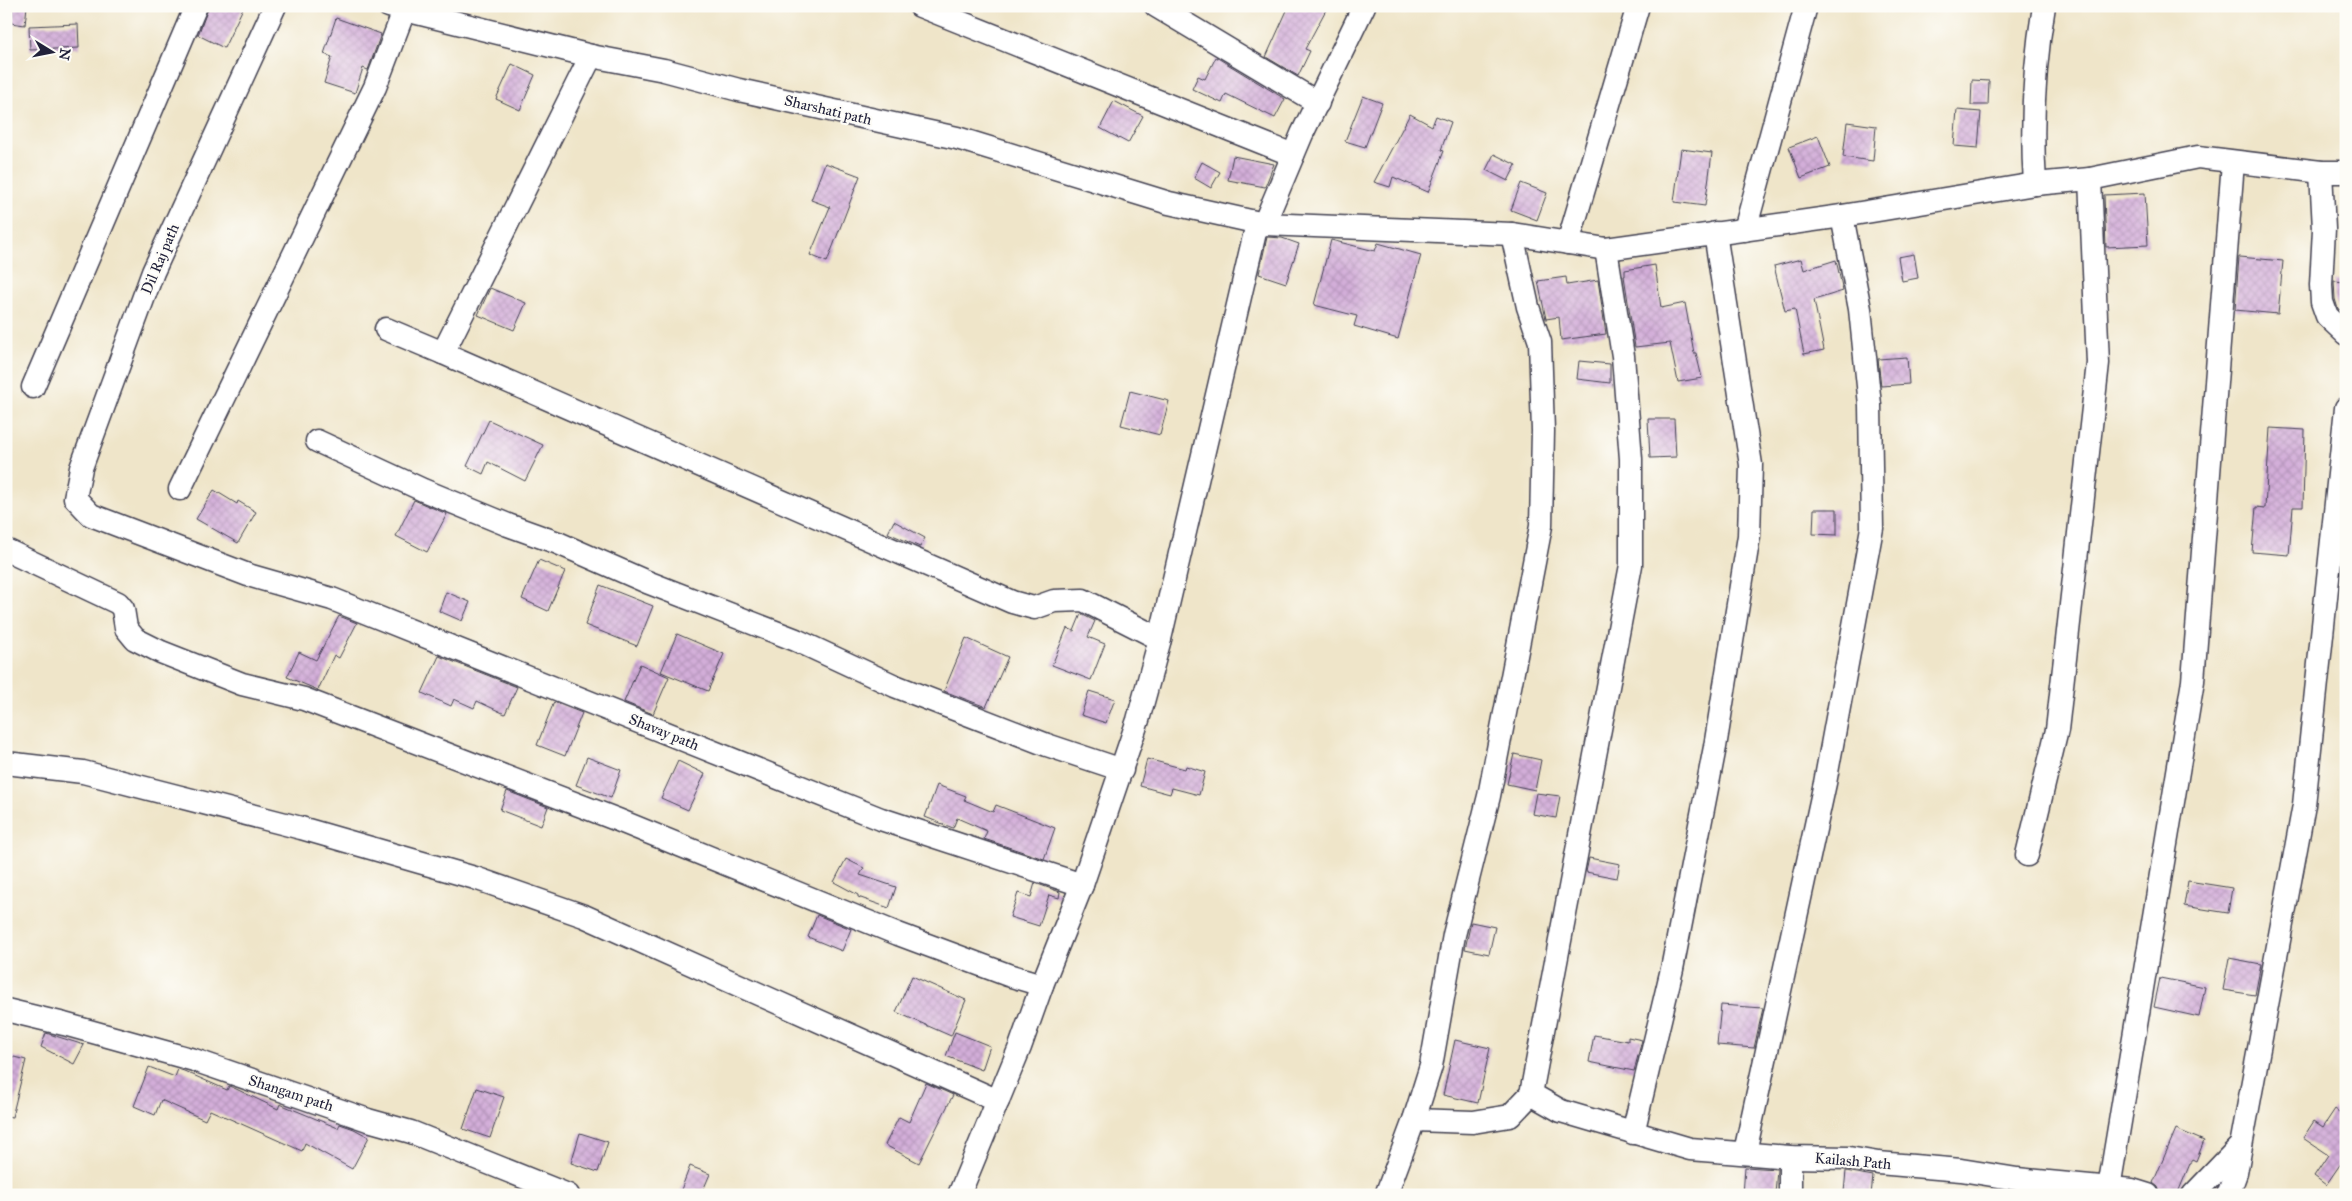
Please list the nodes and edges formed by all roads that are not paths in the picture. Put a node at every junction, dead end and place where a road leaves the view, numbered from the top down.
1 (196, 6) edge
2 (275, 6) edge
3 (920, 6) edge
4 (1156, 6) edge
5 (1364, 6) edge
6 (1638, 6) edge
7 (1806, 6) edge
8 (2044, 6) edge
9 (396, 9) edge
10 (591, 56) junction
11 (1318, 103) junction
12 (1293, 155) junction
13 (2233, 162) junction
14 (2321, 172) junction
15 (2346, 172) edge
16 (2090, 179) junction
17 (2035, 184) junction
18 (1842, 216) junction
19 (1264, 224) junction
20 (1745, 230) junction
21 (1715, 233) junction
22 (1512, 234) junction
23 (1568, 243) junction
24 (1606, 249) junction
25 (386, 329) dead end
26 (2346, 334) edge
27 (444, 353) junction
28 (33, 387) dead end
29 (2346, 408) edge
30 (317, 440) dead end
31 (180, 489) dead end
32 (91, 515) joint
33 (6, 550) edge
34 (1160, 639) junction
35 (6, 763) edge
36 (1122, 770) junction
37 (2027, 855) dead end
38 (1082, 885) junction
39 (1042, 985) junction
40 (6, 1010) edge
41 (1531, 1094) junction
42 (998, 1101) junction
43 (1414, 1120) junction
44 (1633, 1133) junction
45 (2241, 1145) junction
46 (1745, 1152) junction
47 (1790, 1157) junction
48 (2109, 1188) junction
49 (568, 1195) edge
50 (959, 1195) edge
51 (1386, 1195) edge
52 (1790, 1195) edge
53 (2148, 1195) edge
54 (2193, 1195) edge
55 (2228, 1195) edge

1 - 28 street
2 - 32 street, Dil Raj path
3 - 12 street
4 - 11 street
5 - 11 street
6 - 23 street
7 - 20 street
8 - 17 street
9 - 10 street, Sharshati path
9 - 31 street
10 - 19 street, Sharshati path
10 - 27 street
11 - 12 street
12 - 19 street
13 - 14 street, Sharshati path
13 - 16 street, Sharshati path
13 - 48 street
14 - 15 street, Sharshati path
14 - 26 street
16 - 17 street, Sharshati path
16 - 37 street
17 - 18 street, Sharshati path
18 - 20 street, Sharshati path
18 - 46 street
19 - 22 street, Sharshati path
19 - 34 street
20 - 21 street, Sharshati path
21 - 24 street, Sharshati path
21 - 44 street
22 - 23 street, Sharshati path
22 - 43 street
23 - 24 street, Sharshati path
24 - 41 street
25 - 27 street
27 - 34 street
29 - 45 street
30 - 36 street
32 - 38 street, Shavay path
33 - 39 street
34 - 36 street
35 - 42 street
36 - 38 street
38 - 39 street
39 - 42 street
40 - 49 street, Shangam path
41 - 43 street
41 - 44 street, Kailash Path
42 - 50 street
43 - 51 street
44 - 46 street, Kailash Path
45 - 54 street
45 - 55 street
46 - 47 street, Kailash Path
47 - 48 street, Kailash Path
47 - 52 street
48 - 53 street, Kailash Path

